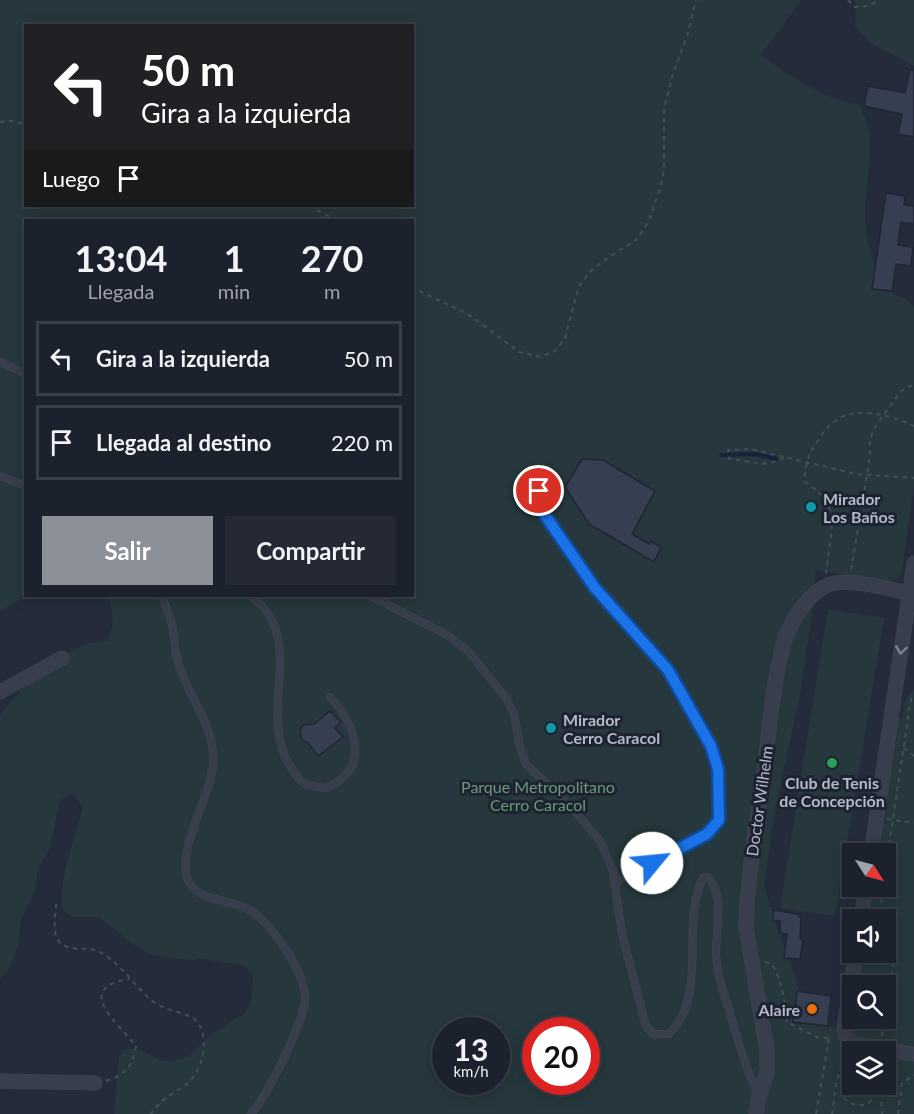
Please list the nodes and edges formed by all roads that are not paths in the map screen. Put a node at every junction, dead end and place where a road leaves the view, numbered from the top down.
1 (0, 362) edge
2 (24, 373) edge
3 (0, 476) edge
4 (24, 485) edge
5 (549, 502) junction
6 (537, 504) junction
7 (549, 522) junction
8 (914, 563) edge
9 (909, 592) junction
10 (162, 597) edge
11 (252, 597) edge
12 (373, 597) edge
13 (62, 658) dead end
14 (0, 693) edge
15 (330, 697) dead end
16 (873, 843) edge
17 (615, 883) junction
18 (854, 963) edge
19 (914, 1054) edge
20 (0, 1081) edge
21 (95, 1083) road end
22 (759, 1096) junction
23 (251, 1114) edge
24 (756, 1114) edge

1 - 2 lane
3 - 4 lane
5 - 6 lane
5 - 6 lane
5 - 7 lane
6 - 7 lane
7 - 17 lane
8 - 9 street
9 -> 16 street
9 - 22 street, Doctor Wilhelm
10 - 23 lane
11 - 15 lane
12 - 17 lane
13 - 14 street
17 - 22 lane
18 - 19 street
20 - 21 street
22 - 24 street, Doctor Wilhelm

